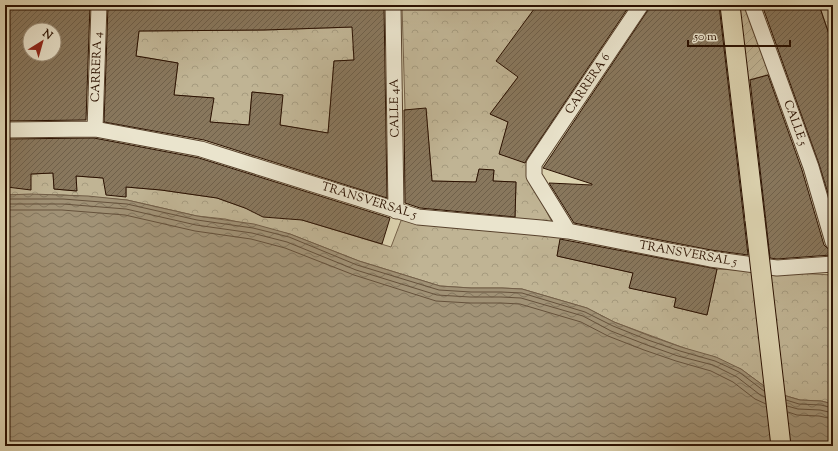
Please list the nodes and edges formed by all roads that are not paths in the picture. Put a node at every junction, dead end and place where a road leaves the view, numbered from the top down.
1 (99, 5) edge
2 (393, 5) edge
3 (641, 5) edge
4 (730, 5) edge
5 (752, 5) edge
6 (95, 129) junction
7 (5, 130) edge
8 (396, 211) junction
9 (568, 231) junction
10 (833, 242) edge
11 (833, 264) edge
12 (781, 446) edge

1 - 6 street, CARRERA 4
2 - 8 street, CALLE 4A
3 - 9 street, CARRERA 6
4 - 12 main road, bridge
5 - 10 street, CALLE 5
6 - 7 street, TRANSVERSAL 5
6 - 8 street, TRANSVERSAL 5
8 - 9 street, TRANSVERSAL 5
9 - 11 street, TRANSVERSAL 5

